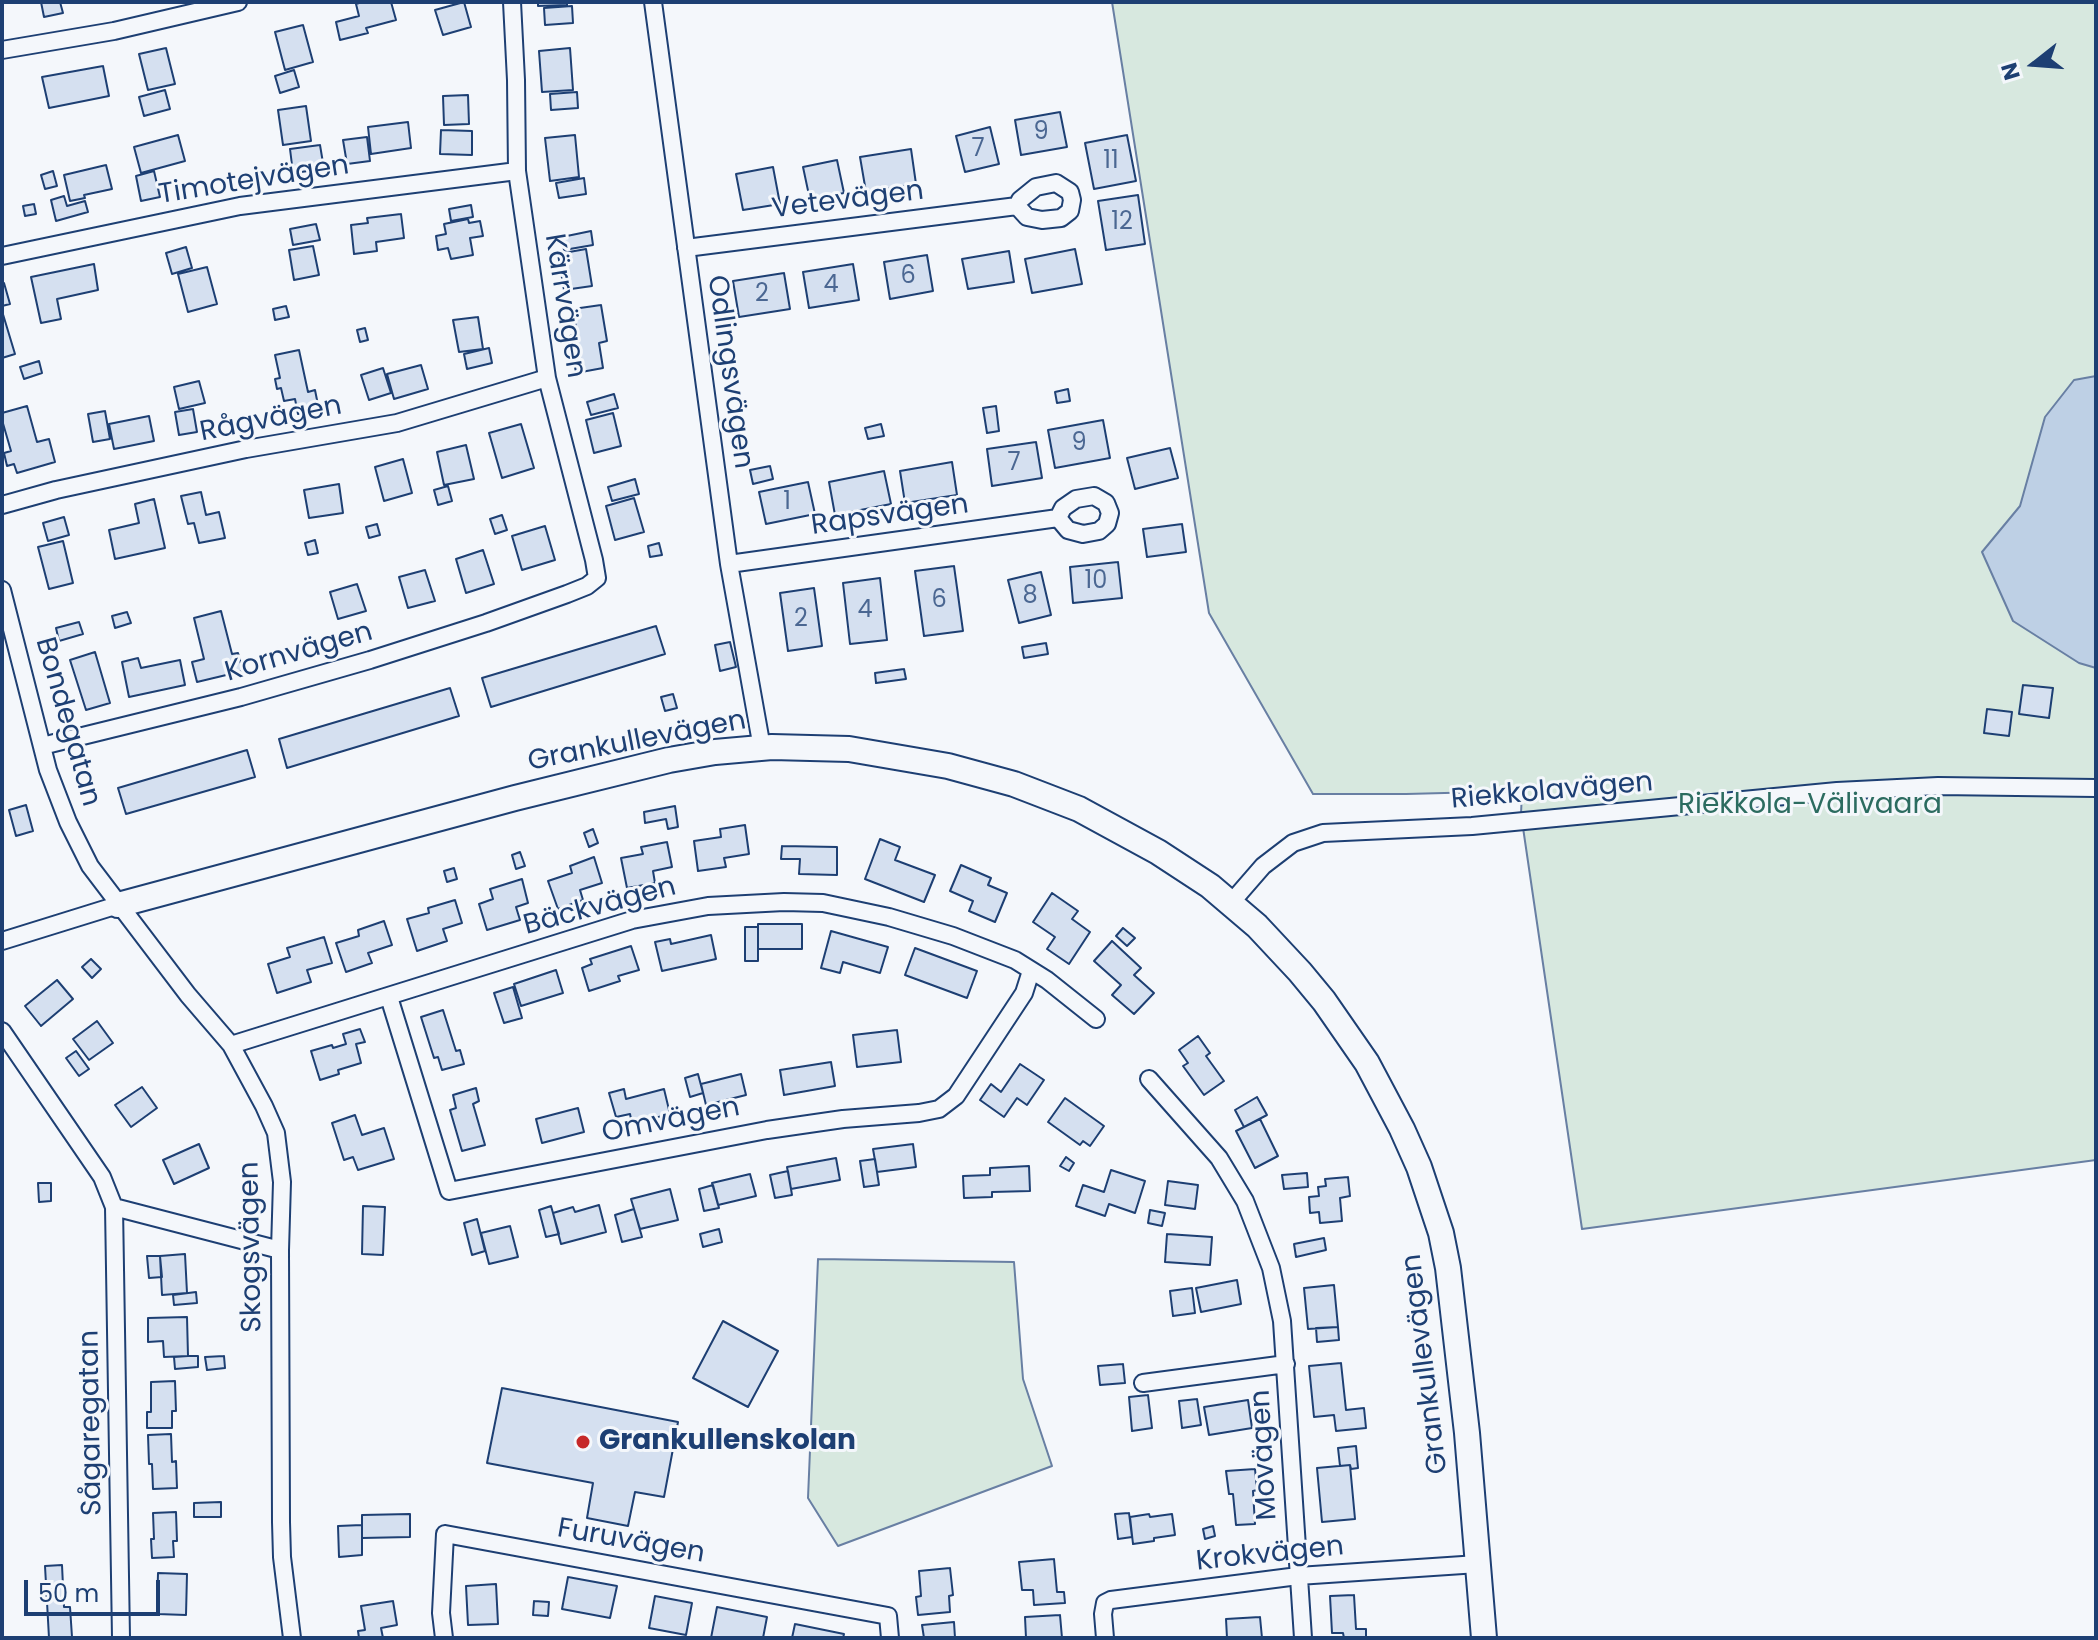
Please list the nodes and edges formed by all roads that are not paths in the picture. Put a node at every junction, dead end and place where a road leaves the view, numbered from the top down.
1 (238, 2) edge
2 (512, 2) edge
3 (653, 2) edge
4 (2, 50) edge
5 (517, 171) junction
6 (1017, 206) dead end
7 (686, 248) junction
8 (2, 256) edge
9 (547, 378) junction
10 (2, 505) edge
11 (1058, 518) dead end
12 (729, 564) junction
13 (2, 590) edge
14 (567, 594) joint
15 (42, 746) junction
16 (762, 748) junction
17 (2096, 788) edge
18 (1230, 904) junction
19 (118, 905) junction
20 (2, 941) edge
21 (1031, 971) junction
22 (389, 997) junction
23 (1096, 1019) dead end
24 (2, 1031) edge
25 (231, 1045) junction
26 (1149, 1079) dead end
27 (114, 1207) junction
28 (280, 1250) junction
29 (1286, 1364) junction
30 (1143, 1383) dead end
31 (1478, 1564) junction
32 (1298, 1576) junction
33 (121, 1638) edge
34 (292, 1638) edge
35 (444, 1638) edge
36 (890, 1638) edge
37 (1105, 1638) edge
38 (1303, 1638) edge
39 (1484, 1638) edge

1 - 4 street
2 - 5 street, Kärrvägen
3 - 7 street, Odlingsvägen
5 - 8 street, Timotejvägen
5 - 9 street, Kärrvägen
6 - 7 street, Vetevägen
7 - 12 street, Odlingsvägen
9 - 10 street, Rågvägen
9 - 14 street, Kärrvägen
11 - 12 street, Rapsvägen
12 - 16 street, Odlingsvägen
13 - 15 street, Bondegatan
14 - 15 street, Kornvägen
15 - 19 street, Bondegatan
16 - 18 street, Grankullevägen
16 - 19 street, Grankullevägen
17 - 18 street, Riekkolavägen
18 - 31 street, Grankullevägen
19 - 20 street, Grankullevägen
19 - 25 street, Skogsvägen
21 - 22 street, Bäckvägen
21 - 22 street, Omvägen
21 - 23 street, Bäckvägen
22 - 25 street, Bäckvägen
24 - 27 street, Sågaregatan
25 - 28 street, Skogsvägen
26 - 29 street, Movägen
27 - 28 street
27 - 33 street, Sågaregatan
28 - 34 street, Skogsvägen
29 - 30 street, Movägen
29 - 32 street, Movägen
31 - 32 street, Krokvägen
31 - 39 street, Grankullevägen
32 - 37 street, Krokvägen
32 - 38 street, Movägen
35 - 36 street, Furuvägen

